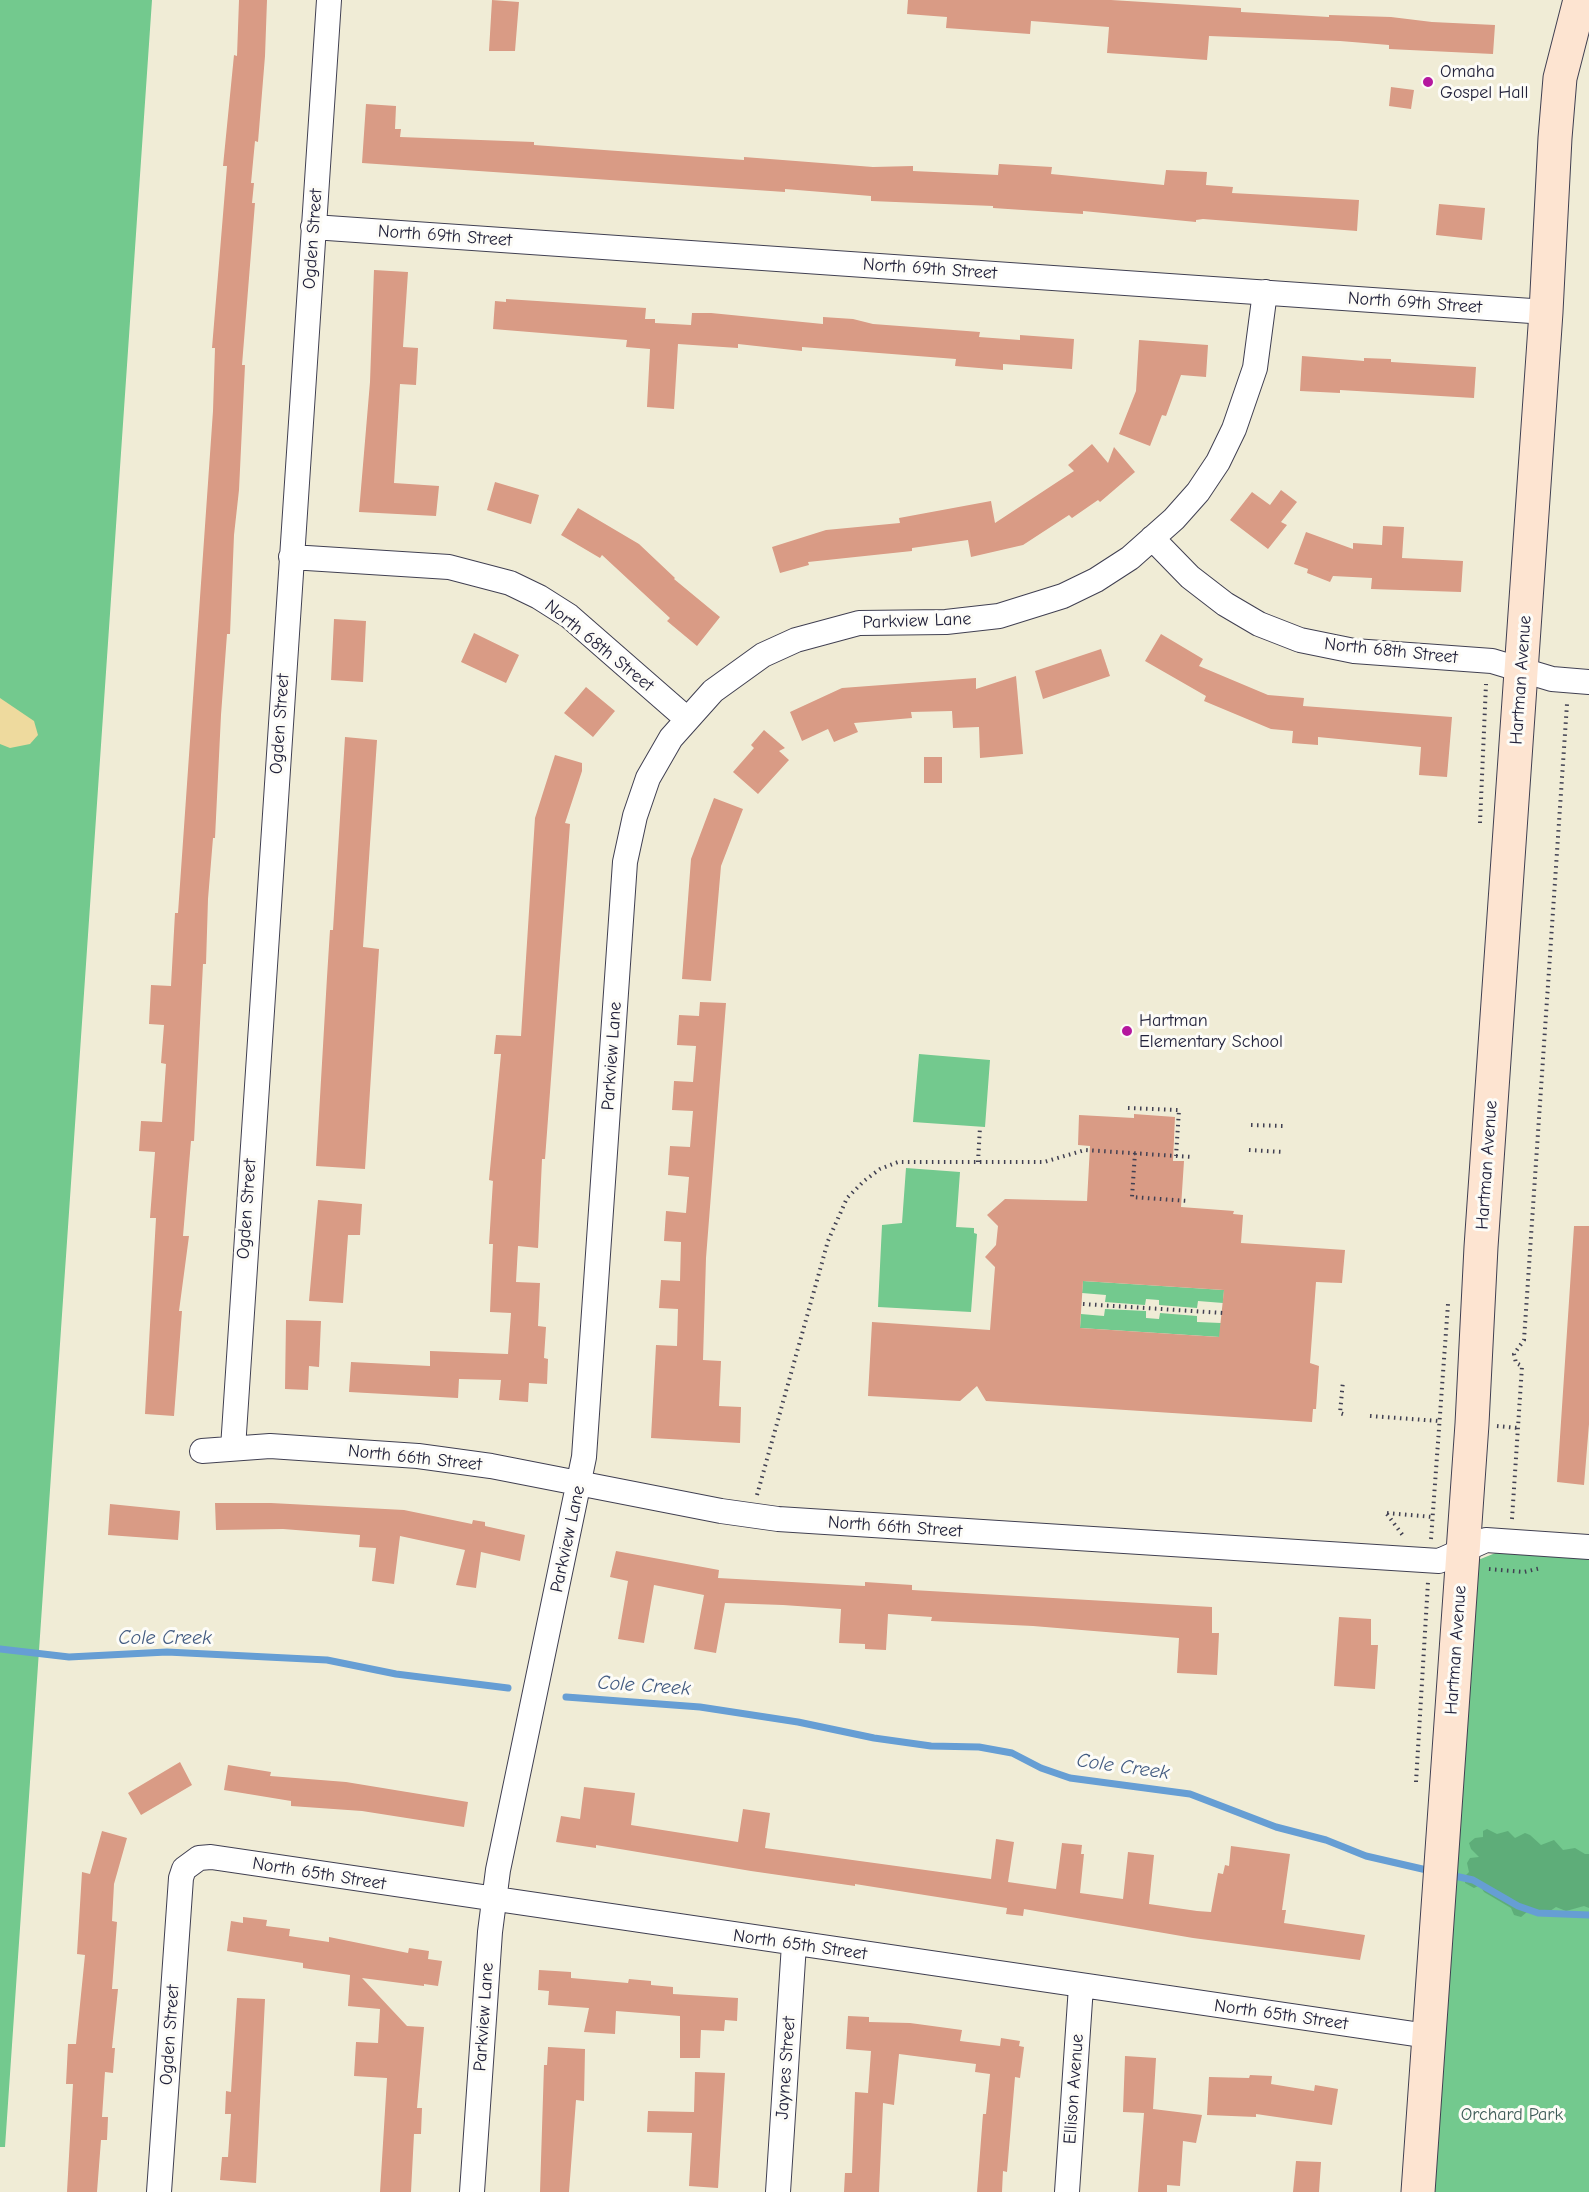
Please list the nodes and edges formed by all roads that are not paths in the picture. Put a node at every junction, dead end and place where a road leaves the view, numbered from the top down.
1 (328, 0) edge
2 (1580, 0) edge
3 (1589, 53) edge
4 (1555, 138) junction
5 (314, 227) junction
6 (1265, 292) junction
7 (1546, 312) junction
8 (1152, 538) junction
9 (291, 557) junction
10 (1521, 670) junction
11 (1589, 682) edge
12 (687, 719) junction
13 (233, 1448) junction
14 (202, 1451) dead end
15 (580, 1484) junction
16 (1589, 1547) edge
17 (1463, 1551) junction
18 (181, 1878) joint
19 (494, 1900) junction
20 (795, 1944) junction
21 (1081, 1986) junction
22 (1428, 2036) junction
23 (159, 2192) edge
24 (472, 2192) edge
25 (778, 2192) edge
26 (1067, 2192) edge
27 (1418, 2192) edge

1 - 5 street, Ogden Street
2 - 4 main road, Hartman Avenue
3 - 4 main road, Hartman Avenue
4 - 7 main road, Hartman Avenue
5 - 6 street, North 69th Street
5 - 9 street, Ogden Street
6 - 7 street, North 69th Street
6 - 8 street, Parkview Lane
7 - 10 main road, Hartman Avenue
8 - 10 street, North 68th Street
8 - 12 street, Parkview Lane
9 - 12 street, North 68th Street
9 - 13 street, Ogden Street
10 - 11 street, North 68th Street
10 - 17 main road, Hartman Avenue
12 - 15 street, Parkview Lane
13 - 14 street, North 66th Street
13 - 15 street, North 66th Street
15 - 17 street, North 66th Street
15 - 19 street, Parkview Lane
16 - 17 street, North 66th Street
17 - 22 main road, Hartman Avenue
18 - 19 street, North 65th Street
18 - 23 street, Ogden Street
19 - 20 street, North 65th Street
19 - 24 street, Parkview Lane
20 - 21 street, North 65th Street
20 - 25 street, Jaynes Street
21 - 22 street, North 65th Street
21 - 26 street, Ellison Avenue
22 - 27 main road, Hartman Avenue

